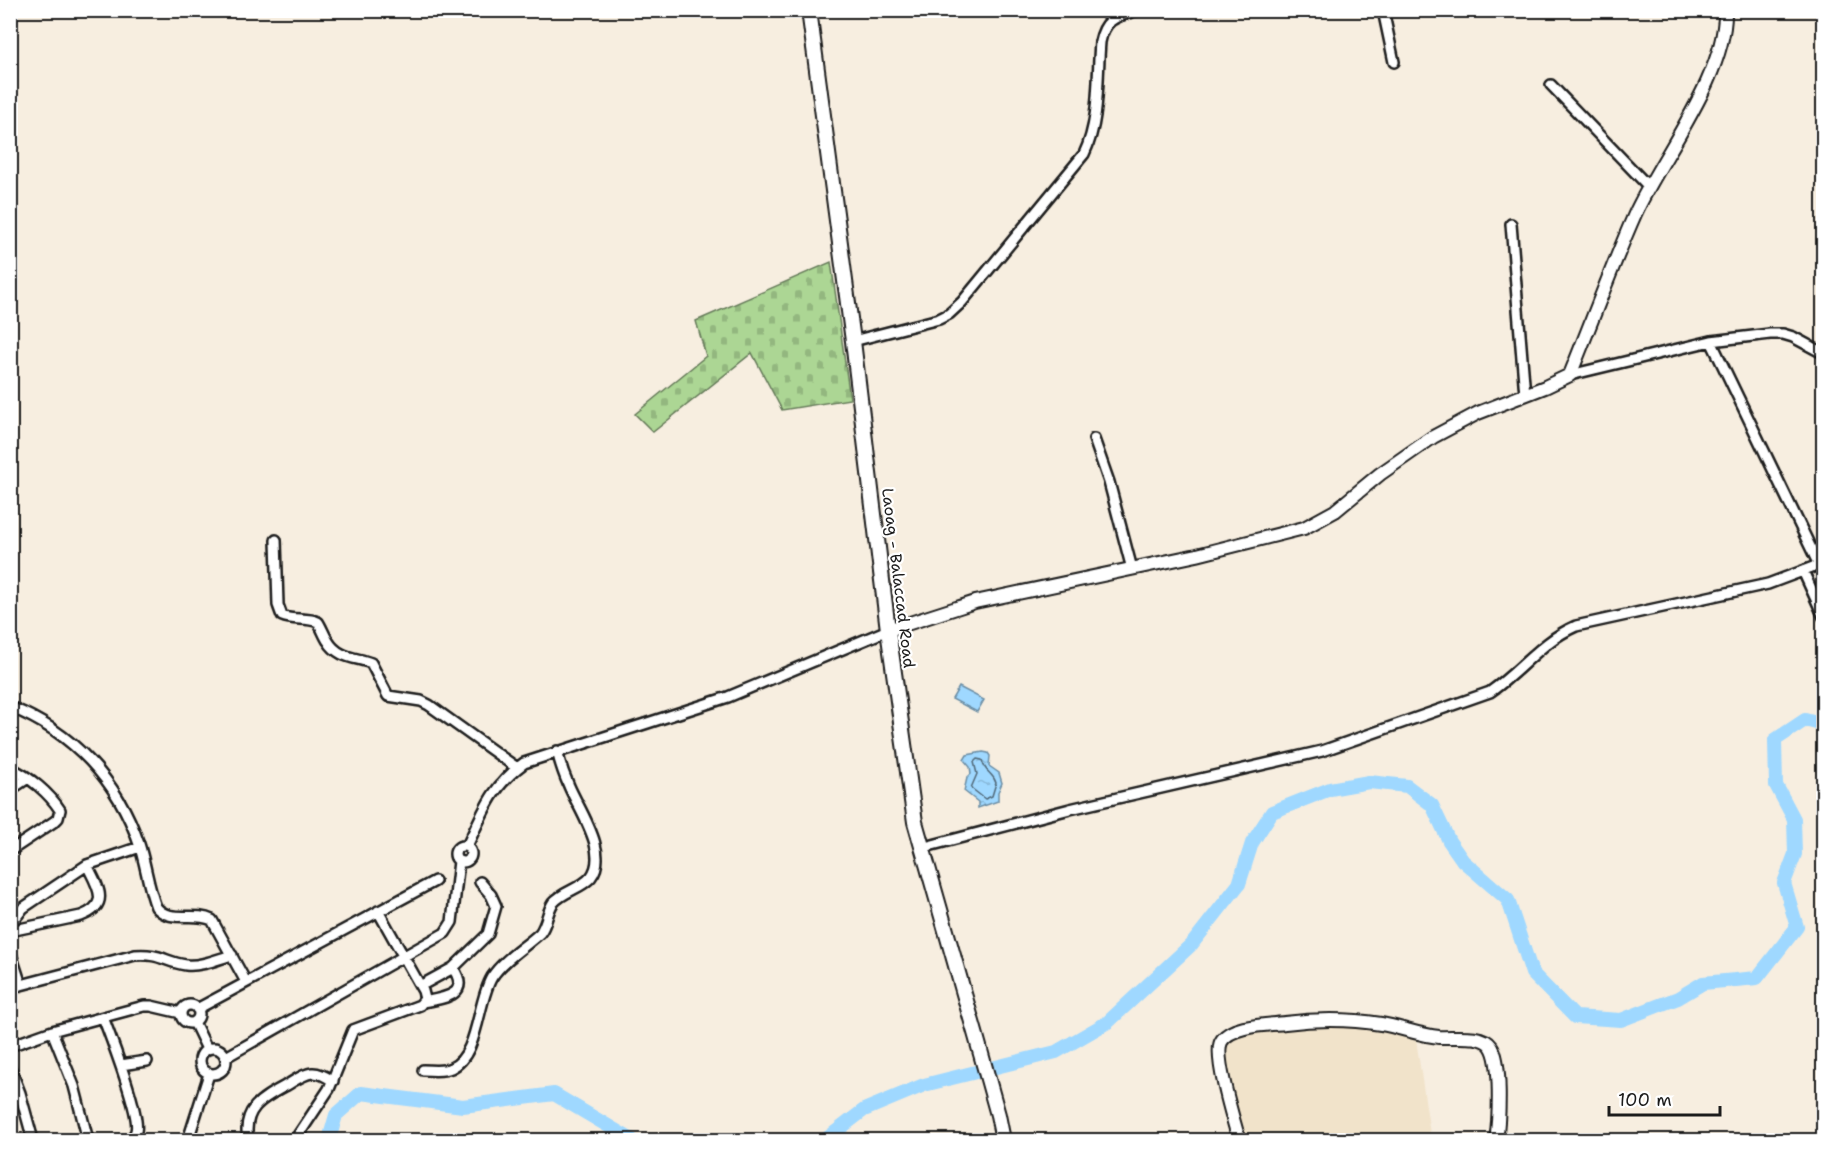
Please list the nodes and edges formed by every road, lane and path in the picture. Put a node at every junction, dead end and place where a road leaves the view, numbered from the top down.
1 (809, 10) edge
2 (1137, 10) edge
3 (1383, 10) edge
4 (1725, 10) edge
5 (1394, 62) dead end
6 (1551, 85) dead end
7 (1649, 187) junction
8 (1511, 224) dead end
9 (853, 341) junction
10 (1712, 341) junction
11 (1824, 351) edge
12 (1570, 375) junction
13 (1525, 395) junction
14 (1094, 440) dead end
15 (276, 540) dead end
16 (1821, 564) edge
17 (1132, 569) junction
18 (1803, 571) junction
19 (1824, 617) edge
20 (888, 630) junction
21 (10, 706) edge
22 (557, 751) junction
23 (10, 768) edge
24 (517, 768) junction
25 (28, 778) junction
26 (10, 790) edge
27 (140, 847) junction
28 (921, 848) junction
29 (10, 851) edge
30 (87, 865) junction
31 (435, 881) dead end
32 (480, 882) dead end
33 (378, 912) junction
34 (10, 925) edge
35 (10, 931) edge
36 (10, 951) edge
37 (232, 955) junction
38 (404, 958) junction
39 (453, 968) junction
40 (246, 982) junction
41 (21, 985) junction
42 (420, 986) junction
43 (10, 990) edge
44 (423, 1002) junction
45 (197, 1009) junction
46 (181, 1013) junction
47 (103, 1017) junction
48 (194, 1022) junction
49 (52, 1031) junction
50 (10, 1046) edge
51 (207, 1049) junction
52 (226, 1057) junction
53 (147, 1061) dead end
54 (121, 1065) junction
55 (10, 1067) edge
56 (423, 1070) dead end
57 (209, 1074) junction
58 (333, 1081) junction
59 (33, 1140) edge
60 (88, 1140) edge
61 (127, 1140) edge
62 (188, 1140) edge
63 (248, 1140) edge
64 (295, 1140) edge
65 (1003, 1140) edge
66 (1239, 1140) edge
67 (1497, 1140) edge

1 - 9 main road, Laoag - Balaccad Road
2 - 9 street
3 - 5 street
4 - 7 street
6 - 7 street
7 - 12 street
8 - 13 street
9 - 20 main road, Laoag - Balaccad Road
10 - 11 street
10 - 12 street
10 - 16 street
12 - 13 street
13 - 17 street
14 - 17 street
15 - 24 street
16 - 18 street
17 - 20 street
18 - 19 street
18 - 28 street
20 - 22 street
20 - 28 main road, Laoag - Balaccad Road
21 - 27 street
22 - 24 street
22 - 56 street
23 - 25 street
24 - 38 street
25 - 26 street
25 - 29 street
27 - 30 street
27 - 37 street
28 - 65 main road, Laoag - Balaccad Road
30 - 34 street
30 - 35 street
31 - 33 street
32 - 39 street
33 - 38 street
33 - 40 street
36 - 41 street
37 - 40 street
37 - 41 street
38 - 42 street
38 - 52 street
39 - 42 street
39 - 44 street
40 - 45 street
41 - 43 street
42 - 44 street
44 - 58 street
45 - 46 street
45 - 48 street
46 - 47 street
46 - 48 street
47 - 49 street
47 - 54 street
48 - 51 street
49 - 50 street
49 - 60 street
51 - 52 street
51 - 57 street
52 - 57 street
53 - 54 street
54 - 61 street
55 - 59 street
57 - 62 street
58 - 63 street
58 - 64 street
66 - 67 street

